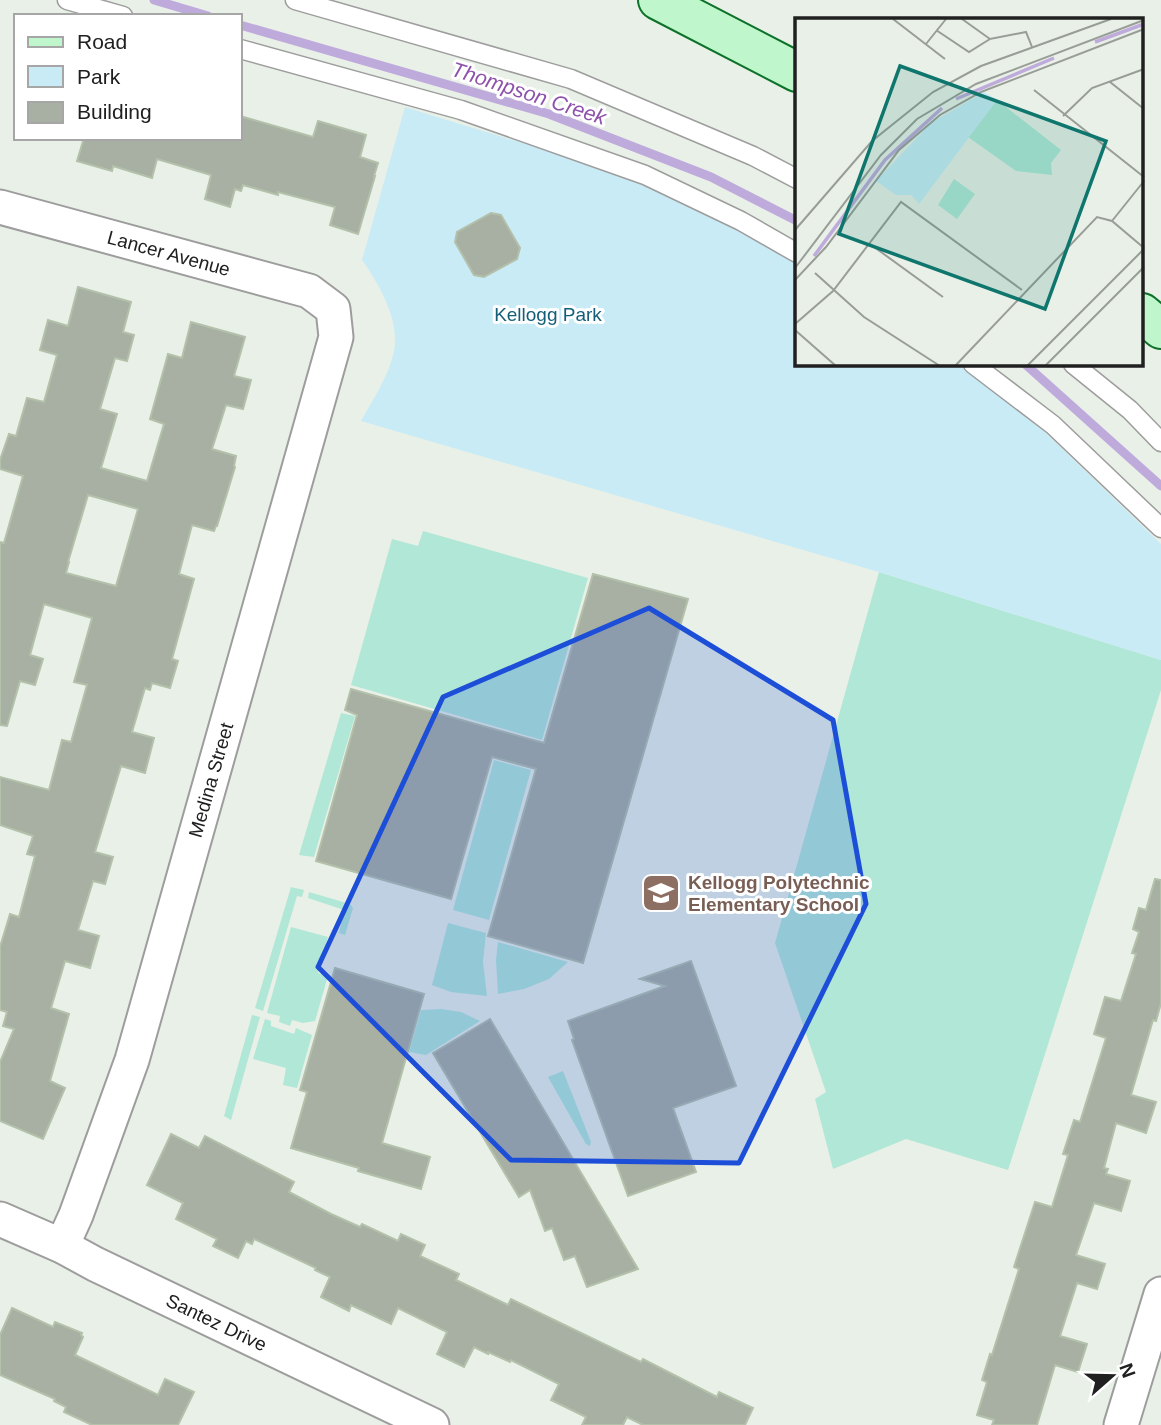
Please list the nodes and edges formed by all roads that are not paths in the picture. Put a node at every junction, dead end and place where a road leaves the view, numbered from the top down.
1 (67, 0) edge
2 (295, 0) edge
3 (658, 0) edge
4 (116, 14) edge
5 (242, 50) edge
6 (795, 71) edge
7 (795, 178) edge
8 (1, 212) edge
9 (795, 252) edge
10 (333, 309) joint
11 (1144, 315) edge
12 (1161, 329) edge
13 (976, 366) edge
14 (1075, 366) edge
15 (1161, 442) edge
16 (1161, 528) edge
17 (0, 1219) edge
18 (62, 1246) junction
19 (1161, 1294) edge
20 (432, 1425) edge
21 (1121, 1425) edge

1 - 4 lane
2 - 7 lane
3 - 6 street
5 - 9 lane
8 - 10 street, Lancer Avenue
10 - 18 street, Medina Street
11 - 12 street
13 - 16 lane
14 - 15 lane
17 - 18 street, Santez Drive
18 - 20 street, Santez Drive
19 - 21 street

